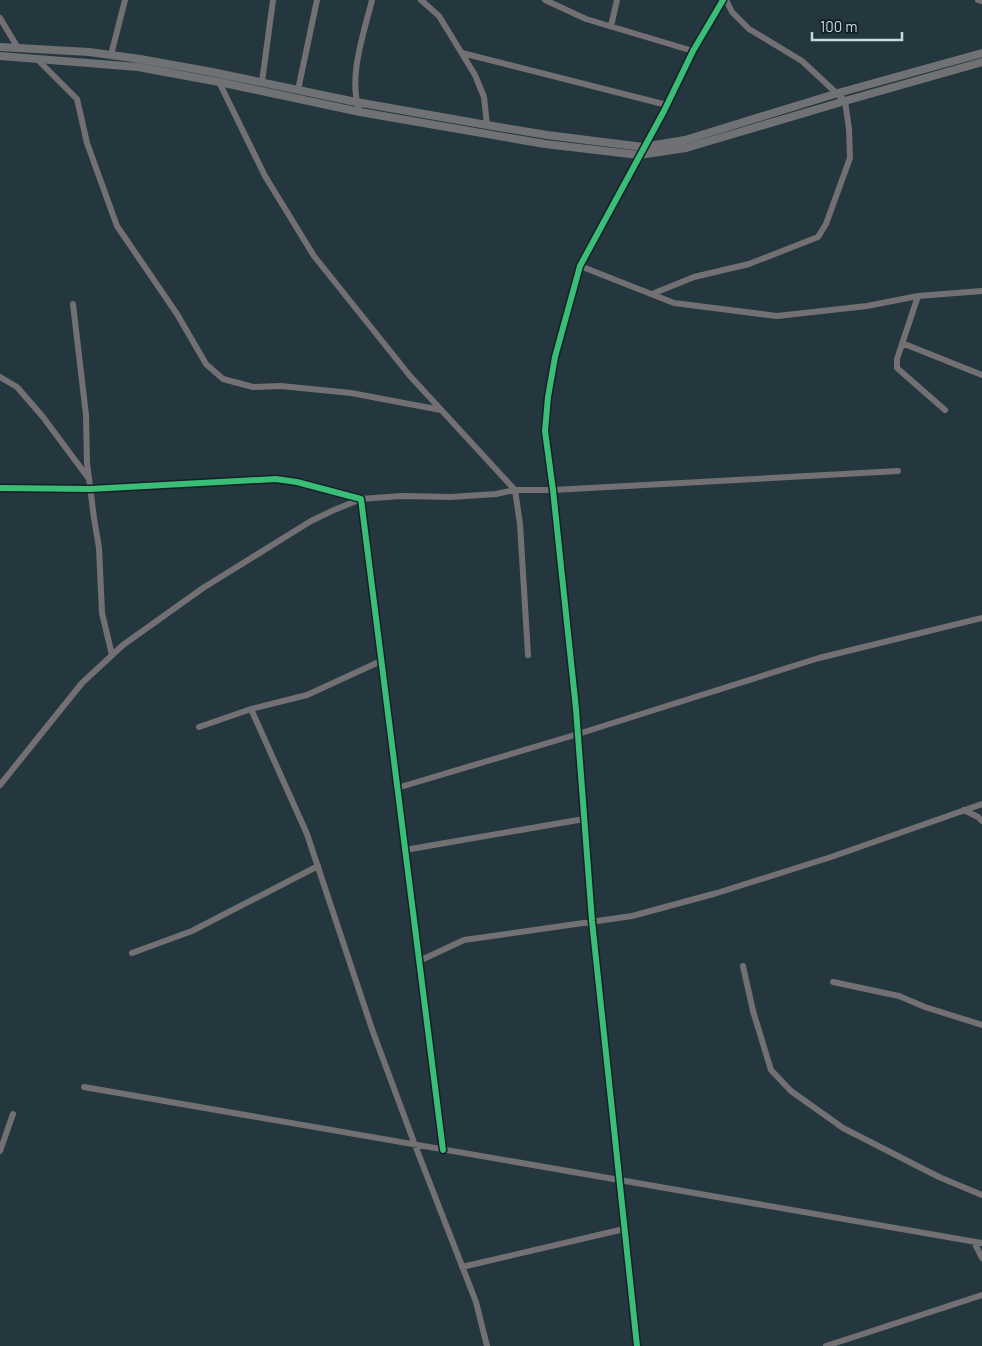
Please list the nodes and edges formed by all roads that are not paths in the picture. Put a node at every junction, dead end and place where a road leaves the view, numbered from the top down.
1 (125, 0) edge
2 (273, 0) edge
3 (318, 0) edge
4 (372, 0) edge
5 (422, 0) edge
6 (545, 0) edge
7 (617, 0) edge
8 (724, 0) edge
9 (978, 0) edge
10 (982, 1) edge
11 (0, 18) edge
12 (611, 26) junction
13 (0, 47) edge
14 (18, 48) junction
15 (693, 51) junction
16 (462, 53) junction
17 (982, 53) edge
18 (112, 55) junction
19 (0, 56) edge
20 (37, 59) junction
21 (982, 62) edge
22 (219, 82) junction
23 (262, 82) junction
24 (298, 90) junction
25 (838, 93) junction
26 (845, 101) junction
27 (356, 102) junction
28 (667, 105) junction
29 (360, 112) junction
30 (487, 125) junction
31 (643, 147) junction
32 (639, 155) junction
33 (580, 266) junction
34 (982, 291) edge
35 (652, 294) junction
36 (918, 296) junction
37 (73, 304) dead end
38 (902, 342) junction
39 (982, 375) edge
40 (0, 377) edge
41 (441, 410) junction
42 (945, 410) dead end
43 (898, 471) dead end
44 (89, 480) junction
45 (0, 488) edge
46 (90, 489) junction
47 (515, 490) junction
48 (553, 490) junction
49 (361, 499) junction
50 (982, 618) edge
51 (528, 654) dead end
52 (112, 655) junction
53 (381, 661) junction
54 (251, 709) junction
55 (200, 727) dead end
56 (578, 734) junction
57 (0, 785) edge
58 (397, 788) junction
59 (982, 804) edge
60 (964, 810) junction
61 (584, 819) junction
62 (982, 821) edge
63 (405, 850) junction
64 (318, 866) junction
65 (592, 921) junction
66 (132, 954) dead end
67 (419, 961) junction
68 (744, 966) dead end
69 (833, 982) dead end
70 (982, 1025) edge
71 (84, 1088) dead end
72 (13, 1114) dead end
73 (415, 1145) junction
74 (443, 1150) junction
75 (0, 1151) edge
76 (619, 1181) junction
77 (982, 1195) edge
78 (624, 1229) junction
79 (974, 1242) junction
80 (982, 1244) edge
81 (982, 1258) edge
82 (462, 1267) junction
83 (982, 1295) edge
84 (487, 1346) edge
85 (636, 1346) edge
86 (826, 1346) edge

1 - 18 street
2 - 23 street
3 - 24 street
4 - 27 street
5 - 16 street
6 - 12 street
7 - 12 street
8 - 15 street
8 - 25 street
9 - 10 street
11 - 14 street
12 - 15 street
13 - 14 main road
14 - 18 main road
15 - 28 street
16 - 28 street
16 - 30 street
17 - 25 main road
18 - 23 main road
19 - 20 main road
20 - 22 main road
20 - 41 street
21 - 26 main road
22 - 29 main road
22 - 41 street
23 - 24 main road
24 - 27 main road
25 - 26 street
25 - 31 main road
26 - 32 main road
26 - 35 street
27 - 29 street
27 - 30 main road
28 - 31 street
29 - 32 main road
30 - 31 main road
31 - 32 street
32 - 33 street
33 - 35 street
33 - 48 street
34 - 36 street
35 - 36 street
36 - 38 street
37 - 44 street
38 - 39 street
38 - 42 street
40 - 44 street
41 - 47 street
43 - 48 street
44 - 46 street
45 - 46 street
46 - 49 street
46 - 52 street
47 - 48 street
47 - 49 street
47 - 51 street
48 - 56 street
49 - 52 street
49 - 53 street
50 - 56 street
52 - 57 street
53 - 54 street
53 - 58 street
54 - 55 street
54 - 64 street
56 - 58 street
56 - 61 street
58 - 63 street
59 - 60 street
60 - 62 street
60 - 65 street
61 - 63 street
61 - 65 street
63 - 67 street
64 - 66 street
64 - 73 street
65 - 67 street
65 - 76 street
67 - 74 street
68 - 77 street
69 - 70 street
71 - 73 street
72 - 75 street
73 - 74 street
73 - 82 street
74 - 76 street
76 - 78 street
76 - 79 street
78 - 82 street
78 - 85 street
79 - 80 street
79 - 81 street
82 - 84 street
83 - 86 street

